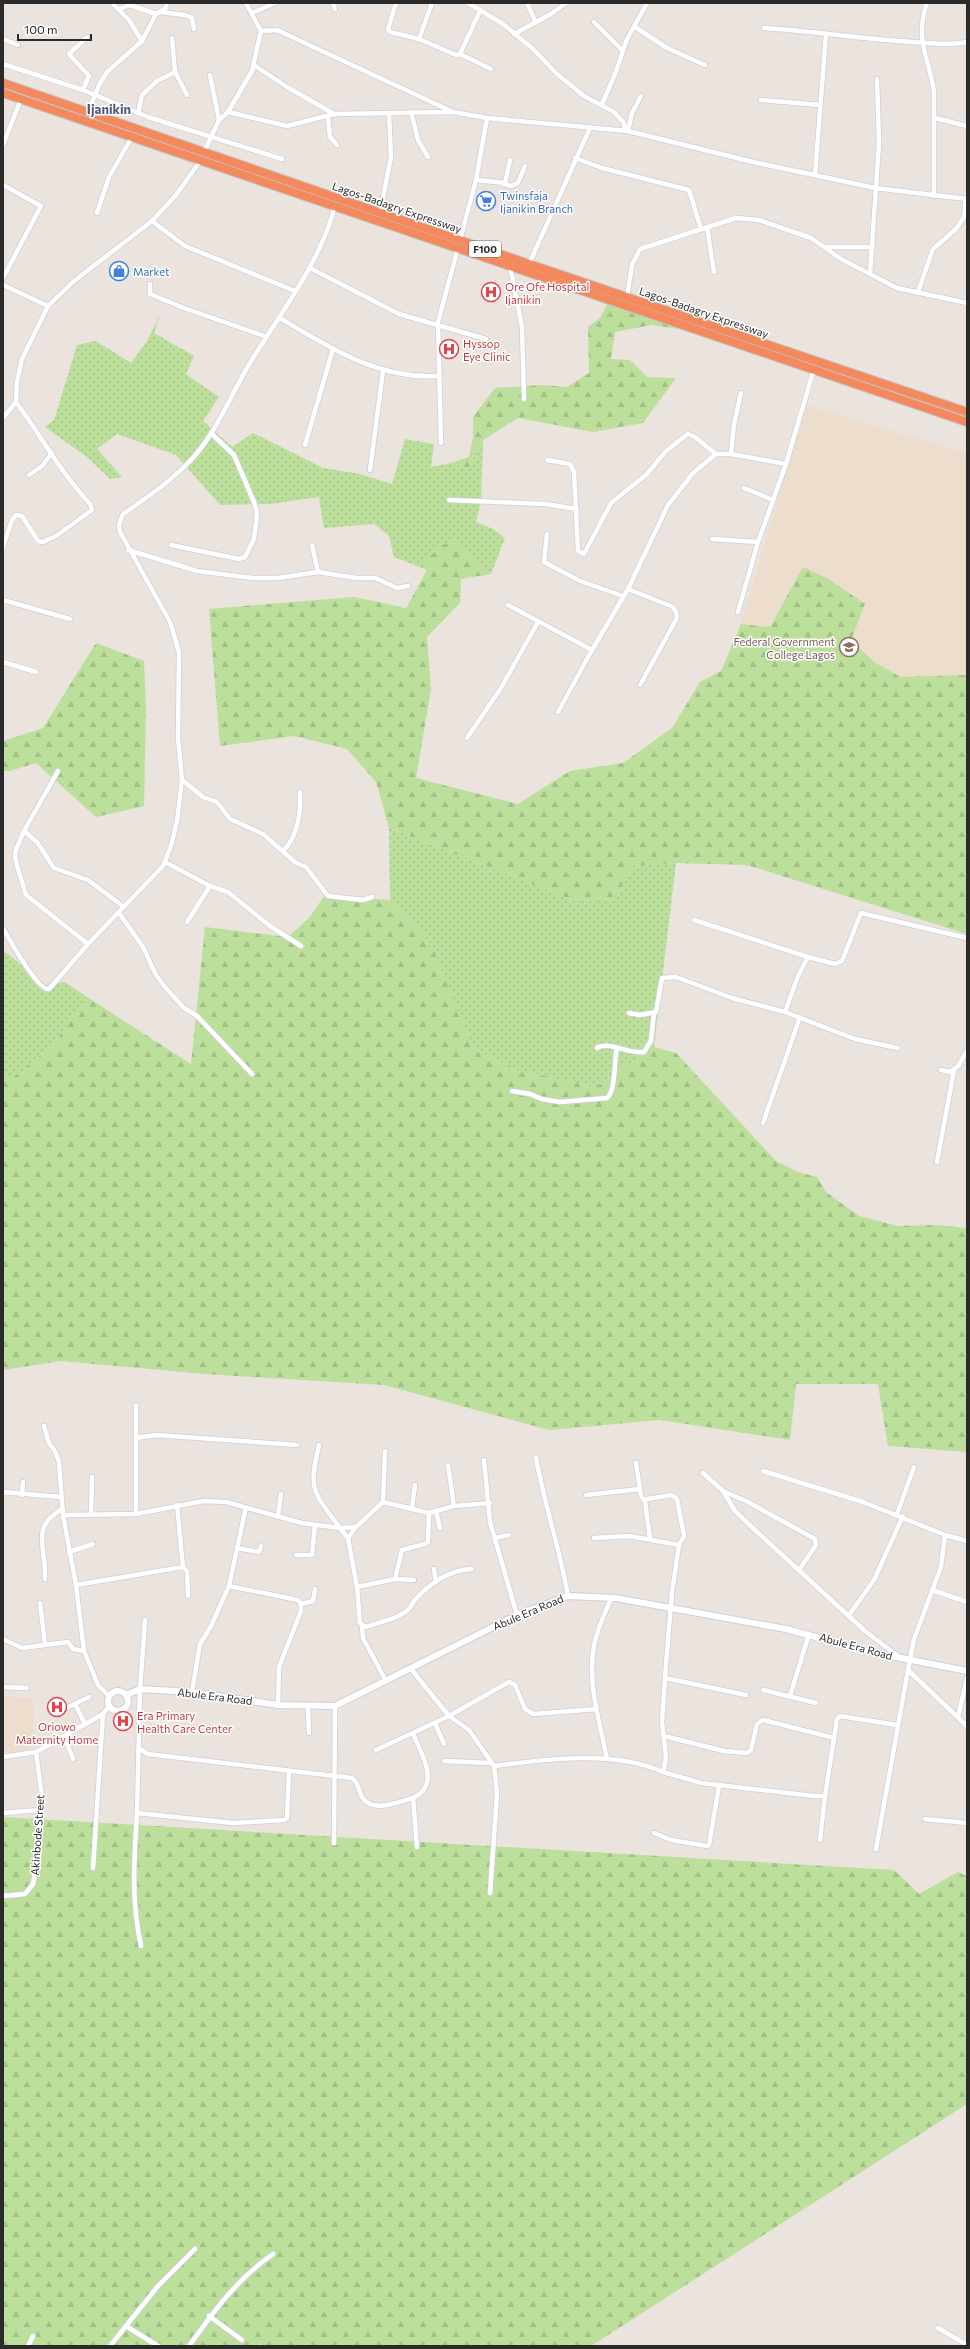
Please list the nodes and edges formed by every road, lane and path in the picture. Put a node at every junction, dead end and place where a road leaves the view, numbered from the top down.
1 (112, 3) edge
2 (167, 3) edge
3 (246, 3) edge
4 (275, 3) edge
5 (333, 3) edge
6 (396, 3) edge
7 (432, 3) edge
8 (468, 3) edge
9 (527, 3) edge
10 (566, 3) edge
11 (647, 3) edge
12 (927, 3) edge
13 (119, 9) junction
14 (335, 9) dead end
15 (480, 10) junction
16 (158, 13) junction
17 (252, 13) junction
18 (535, 21) junction
19 (594, 22) dead end
20 (635, 27) junction
21 (764, 28) dead end
22 (194, 29) dead end
23 (261, 31) junction
24 (514, 34) junction
25 (826, 34) junction
26 (87, 37) dead end
27 (172, 38) dead end
28 (3, 39) edge
29 (419, 39) junction
30 (142, 41) junction
31 (921, 42) junction
32 (967, 42) edge
33 (18, 45) dead end
34 (622, 50) junction
35 (460, 54) junction
36 (3, 64) edge
37 (254, 65) junction
38 (705, 65) dead end
39 (491, 69) dead end
40 (175, 72) junction
41 (210, 75) dead end
42 (877, 79) dead end
43 (3, 83) edge
44 (83, 90) junction
45 (3, 93) edge
46 (187, 95) dead end
47 (96, 96) junction
48 (641, 96) dead end
49 (21, 99) junction
50 (761, 100) dead end
51 (602, 104) junction
52 (820, 105) junction
53 (88, 112) junction
54 (228, 112) junction
55 (411, 112) junction
56 (453, 112) junction
57 (138, 113) junction
58 (389, 113) junction
59 (334, 114) junction
60 (328, 117) junction
61 (487, 118) junction
62 (935, 118) junction
63 (219, 120) junction
64 (967, 126) edge
65 (590, 128) junction
66 (627, 131) junction
67 (132, 137) junction
68 (212, 138) junction
69 (3, 145) edge
70 (337, 145) dead end
71 (203, 156) junction
72 (428, 157) dead end
73 (575, 158) junction
74 (282, 159) dead end
75 (510, 160) dead end
76 (525, 166) dead end
77 (815, 175) junction
78 (476, 180) junction
79 (504, 184) junction
80 (3, 185) edge
81 (875, 188) junction
82 (934, 196) junction
83 (966, 199) edge
84 (335, 206) junction
85 (97, 213) dead end
86 (380, 213) junction
87 (152, 221) junction
88 (707, 227) junction
89 (701, 229) junction
90 (459, 244) junction
91 (825, 247) junction
92 (873, 247) junction
93 (529, 264) junction
94 (510, 266) junction
95 (310, 268) junction
96 (714, 272) dead end
97 (870, 274) junction
98 (3, 278) edge
99 (150, 284) dead end
100 (3, 285) edge
101 (295, 291) junction
102 (918, 292) junction
103 (627, 298) junction
104 (967, 302) edge
105 (48, 306) junction
106 (280, 318) junction
107 (438, 325) junction
108 (267, 337) junction
109 (486, 339) dead end
110 (333, 349) junction
111 (814, 369) junction
112 (383, 371) junction
113 (440, 376) junction
114 (741, 393) dead end
115 (524, 399) dead end
116 (16, 402) junction
117 (967, 412) edge
118 (3, 418) edge
119 (967, 422) edge
120 (211, 433) junction
121 (441, 443) dead end
122 (305, 445) dead end
123 (52, 453) junction
124 (716, 454) junction
125 (731, 454) junction
126 (547, 460) dead end
127 (786, 464) junction
128 (370, 470) dead end
129 (29, 475) dead end
130 (744, 488) dead end
131 (449, 500) dead end
132 (773, 500) junction
133 (577, 509) junction
134 (548, 534) dead end
135 (712, 539) dead end
136 (758, 542) junction
137 (171, 545) dead end
138 (312, 545) dead end
139 (3, 547) edge
140 (128, 550) junction
141 (318, 572) junction
142 (408, 586) dead end
143 (628, 589) junction
144 (623, 596) junction
145 (3, 600) edge
146 (508, 605) dead end
147 (738, 612) dead end
148 (70, 620) dead end
149 (538, 622) junction
150 (592, 650) junction
151 (3, 662) edge
152 (36, 672) dead end
153 (640, 685) dead end
154 (558, 712) dead end
155 (467, 738) dead end
156 (58, 771) dead end
157 (182, 780) junction
158 (300, 792) dead end
159 (24, 831) junction
160 (283, 851) junction
161 (165, 862) junction
162 (210, 886) junction
163 (372, 898) dead end
164 (124, 908) junction
165 (119, 913) junction
166 (694, 920) dead end
167 (187, 922) dead end
168 (3, 928) edge
169 (967, 938) edge
170 (88, 944) junction
171 (301, 946) dead end
172 (808, 956) junction
173 (785, 1012) junction
174 (629, 1013) dead end
175 (654, 1013) junction
176 (800, 1017) junction
177 (597, 1048) dead end
178 (617, 1048) junction
179 (898, 1048) dead end
180 (967, 1051) edge
181 (940, 1070) dead end
182 (954, 1070) junction
183 (252, 1074) dead end
184 (512, 1091) dead end
185 (763, 1123) dead end
186 (937, 1162) dead end
187 (136, 1406) dead end
188 (44, 1426) dead end
189 (136, 1438) junction
190 (297, 1445) dead end
191 (319, 1445) dead end
192 (385, 1451) dead end
193 (536, 1457) dead end
194 (484, 1460) dead end
195 (636, 1463) dead end
196 (448, 1465) dead end
197 (914, 1467) dead end
198 (763, 1471) dead end
199 (703, 1473) dead end
200 (92, 1477) dead end
201 (23, 1482) dead end
202 (415, 1485) dead end
203 (640, 1488) junction
204 (723, 1491) junction
205 (3, 1492) edge
206 (281, 1494) dead end
207 (22, 1495) junction
208 (586, 1495) dead end
209 (61, 1497) junction
210 (645, 1501) junction
211 (383, 1502) junction
212 (490, 1503) junction
213 (176, 1505) junction
214 (454, 1506) junction
215 (246, 1507) junction
216 (412, 1508) junction
217 (62, 1509) junction
218 (436, 1511) junction
219 (429, 1512) junction
220 (91, 1514) junction
221 (136, 1514) junction
222 (897, 1514) junction
223 (63, 1516) junction
224 (278, 1516) junction
225 (903, 1516) junction
226 (315, 1525) junction
227 (356, 1527) junction
228 (340, 1528) junction
229 (440, 1528) dead end
230 (509, 1535) dead end
231 (945, 1535) junction
232 (348, 1538) junction
233 (494, 1538) junction
234 (594, 1538) dead end
235 (650, 1539) junction
236 (967, 1541) edge
237 (93, 1544) dead end
238 (679, 1545) junction
239 (261, 1546) dead end
240 (237, 1548) junction
241 (70, 1552) junction
242 (296, 1555) dead end
243 (183, 1566) junction
244 (434, 1569) dead end
245 (472, 1569) dead end
246 (799, 1570) junction
247 (45, 1579) dead end
248 (395, 1579) junction
249 (414, 1580) dead end
250 (436, 1582) junction
251 (76, 1585) junction
252 (229, 1586) junction
253 (357, 1587) junction
254 (316, 1589) dead end
255 (932, 1590) junction
256 (188, 1596) dead end
257 (568, 1596) junction
258 (612, 1597) junction
259 (967, 1602) edge
260 (40, 1603) dead end
261 (301, 1604) junction
262 (672, 1609) junction
263 (517, 1615) junction
264 (849, 1615) junction
265 (145, 1620) dead end
266 (362, 1626) junction
267 (809, 1634) junction
268 (3, 1639) edge
269 (45, 1644) junction
270 (84, 1651) junction
271 (900, 1658) junction
272 (910, 1660) junction
273 (411, 1669) junction
274 (908, 1670) junction
275 (967, 1671) edge
276 (665, 1678) junction
277 (967, 1678) edge
278 (386, 1681) junction
279 (3, 1687) edge
280 (27, 1688) dead end
281 (140, 1689) junction
282 (762, 1690) dead end
283 (192, 1692) junction
284 (126, 1695) junction
285 (746, 1695) dead end
286 (109, 1696) junction
287 (790, 1696) junction
288 (89, 1697) dead end
289 (54, 1699) dead end
290 (816, 1703) dead end
291 (75, 1704) junction
292 (278, 1705) junction
293 (109, 1706) junction
294 (308, 1706) junction
295 (335, 1706) junction
296 (597, 1709) junction
297 (103, 1714) junction
298 (449, 1716) junction
299 (958, 1717) junction
300 (436, 1723) junction
301 (85, 1724) junction
302 (897, 1726) junction
303 (967, 1726) edge
304 (309, 1732) dead end
305 (413, 1734) junction
306 (64, 1736) junction
307 (664, 1736) junction
308 (834, 1738) junction
309 (444, 1744) dead end
310 (140, 1749) junction
311 (376, 1750) dead end
312 (36, 1752) junction
313 (148, 1754) junction
314 (3, 1757) edge
315 (607, 1758) junction
316 (73, 1759) dead end
317 (444, 1761) dead end
318 (139, 1762) junction
319 (493, 1765) junction
320 (289, 1772) junction
321 (663, 1772) junction
322 (334, 1776) junction
323 (719, 1786) junction
324 (825, 1796) junction
325 (413, 1798) junction
326 (39, 1810) junction
327 (3, 1813) edge
328 (137, 1813) junction
329 (924, 1819) dead end
330 (967, 1823) edge
331 (654, 1833) dead end
332 (820, 1840) dead end
333 (334, 1843) dead end
334 (417, 1847) dead end
335 (876, 1849) dead end
336 (93, 1868) dead end
337 (490, 1892) dead end
338 (3, 1896) edge
339 (141, 1946) dead end
340 (195, 2249) dead end
341 (273, 2254) dead end
342 (209, 2316) junction
343 (126, 2326) junction
344 (938, 2328) dead end
345 (33, 2336) dead end
346 (242, 2340) dead end
347 (967, 2345) edge
348 (28, 2346) edge
349 (110, 2346) edge
350 (158, 2346) edge
351 (189, 2346) edge

1 - 13 street
2 - 16 street
3 - 17 street
4 - 17 street
5 - 14 street
6 - 29 street
7 - 29 street
8 - 15 street
9 - 18 street
10 - 18 street
11 - 20 street
12 - 31 street
13 - 16 street
13 - 30 street
15 - 24 street
15 - 35 street
16 - 22 street
16 - 30 street
17 - 23 street
18 - 24 street
19 - 34 street
20 - 34 street
20 - 38 street
21 - 25 street
23 - 37 street
23 - 56 street
24 - 51 street
25 - 31 street
25 - 52 street
26 - 44 street
27 - 40 street
28 - 33 street
29 - 35 street
30 - 47 street
31 - 32 street
31 - 62 street
34 - 51 street
35 - 39 street
36 - 44 street
37 - 54 street
37 - 59 street
40 - 46 street
40 - 57 street
41 - 63 street
42 - 81 street
43 - 53 highway, Lagos-Badagry Expressway / F100
44 - 47 street
45 - 49 highway, Lagos-Badagry Expressway / F100
47 - 53 street
47 - 57 street
48 - 66 street
49 - 67 highway, Lagos-Badagry Expressway / F100
49 - 69 street
50 - 52 street
51 - 66 street
52 - 77 street
53 - 71 highway, Lagos-Badagry Expressway / F100
54 - 60 street
54 - 63 street
55 - 56 street
55 - 58 street
55 - 72 street
56 - 61 street
57 - 68 street
58 - 59 street
58 - 86 street
59 - 60 street
60 - 70 street
61 - 65 street
61 - 78 street
62 - 64 street
62 - 82 street
63 - 68 street
65 - 66 street
65 - 73 street
66 - 77 street
67 - 71 highway, Lagos-Badagry Expressway / F100
67 - 85 street
68 - 71 street
68 - 74 street
71 - 84 highway, Lagos-Badagry Expressway / F100
71 - 86 highway, Lagos-Badagry Expressway / F100
71 - 87 street
73 - 89 street
73 - 93 street
75 - 79 street
76 - 79 street
77 - 81 street
78 - 79 street
78 - 90 street
80 - 98 street
81 - 82 street
81 - 92 street
82 - 83 street
83 - 102 street
84 - 90 highway, Lagos-Badagry Expressway / F100
84 - 95 street
86 - 90 highway, Lagos-Badagry Expressway / F100
87 - 101 street
87 - 105 street
88 - 89 street
88 - 91 street
88 - 96 street
89 - 103 street
90 - 93 highway, Lagos-Badagry Expressway / F100
90 - 94 highway, Lagos-Badagry Expressway / F100
90 - 107 street
91 - 92 street
91 - 97 street
92 - 97 street
93 - 103 highway, Lagos-Badagry Expressway / F100
94 - 111 highway, Lagos-Badagry Expressway / F100
94 - 115 street
95 - 101 street
95 - 107 street
97 - 102 street
99 - 108 street
100 - 105 street
101 - 106 street
102 - 104 street
103 - 117 highway, Lagos-Badagry Expressway / F100
105 - 116 street
106 - 108 street
106 - 110 street
107 - 109 street
107 - 113 street
108 - 120 street
110 - 112 street
110 - 122 street
111 - 119 highway, Lagos-Badagry Expressway / F100
111 - 127 street
112 - 113 street
112 - 128 street
113 - 121 street
114 - 125 street
116 - 118 street
116 - 123 street
120 - 137 street
120 - 140 street
123 - 129 street
123 - 139 street
124 - 125 street
124 - 133 street
124 - 143 street
125 - 127 street
126 - 133 street
127 - 132 street
130 - 132 street
131 - 133 street
132 - 136 street
134 - 144 street
135 - 136 street
136 - 147 street
138 - 141 street
140 - 141 street
140 - 157 street
141 - 142 street
143 - 144 street
143 - 153 street
144 - 150 street
145 - 148 street
146 - 149 street
149 - 150 street
149 - 155 street
150 - 154 street
151 - 152 street
156 - 159 street
157 - 160 street
157 - 161 street
158 - 160 street
159 - 164 street
159 - 170 street
160 - 163 street
161 - 162 street
161 - 164 street
162 - 167 street
162 - 171 street
164 - 165 street
165 - 170 street
165 - 183 street
166 - 172 street
168 - 170 street
169 - 172 street
172 - 173 street
173 - 175 street
173 - 176 street
174 - 175 street
175 - 178 street
176 - 179 street
176 - 185 street
177 - 178 street
178 - 184 street
180 - 182 street
181 - 182 street
182 - 186 street
187 - 189 street
188 - 209 street
189 - 190 street
189 - 221 street
191 - 228 street
192 - 211 street
193 - 257 street
194 - 212 street
195 - 203 street
196 - 214 street
197 - 222 street
198 - 222 street
199 - 204 street
200 - 220 street
201 - 207 street
202 - 216 street
203 - 208 street
203 - 210 street
204 - 246 street
204 - 246 street
205 - 207 street
206 - 224 street
207 - 209 street
209 - 217 street
210 - 235 street
210 - 238 street
211 - 216 street
211 - 227 street
212 - 214 street
212 - 233 street
213 - 215 street
213 - 221 street
213 - 243 street
214 - 218 street
215 - 224 street
215 - 240 street
216 - 219 street
217 - 223 street
217 - 247 street
218 - 219 street
218 - 229 street
219 - 248 street
220 - 221 street
220 - 223 street
222 - 225 street
223 - 241 street
224 - 226 street
225 - 231 street
225 - 264 street
226 - 228 street
226 - 242 street
227 - 228 street
227 - 232 street
228 - 232 street
230 - 233 street
231 - 236 street
231 - 255 street
232 - 253 street
233 - 263 street
234 - 235 street
235 - 238 street
237 - 241 street
238 - 262 street
239 - 240 street
240 - 252 street
241 - 251 street
243 - 251 street
243 - 256 street
244 - 250 street
245 - 250 street
246 - 264 street
248 - 249 street
248 - 253 street
250 - 266 street
251 - 270 street
252 - 261 street
252 - 283 street
253 - 266 street
254 - 261 street
255 - 259 street
255 - 272 street
257 - 258 street, Abule Era Road
257 - 263 street, Abule Era Road
258 - 262 street, Abule Era Road
258 - 296 street
260 - 269 street
261 - 292 street
262 - 267 street, Abule Era Road
262 - 276 street
263 - 273 street, Abule Era Road
264 - 271 street
265 - 281 street
266 - 278 street
267 - 271 street, Abule Era Road
267 - 287 street
268 - 269 street
269 - 270 street
270 - 286 street
271 - 272 street, Abule Era Road
272 - 274 street
272 - 275 street, Abule Era Road
273 - 278 street, Abule Era Road
273 - 298 street
274 - 299 street
274 - 302 street
276 - 285 street
276 - 307 street
277 - 299 street
278 - 295 street, Abule Era Road
279 - 280 street
281 - 283 street, Abule Era Road
281 - 284 street, Abule Era Road
281 - 310 street
282 - 287 street
283 - 292 street, Abule Era Road
284 - 286 street, Abule Era Road
284 - 293 street
286 - 293 street
287 - 290 street
288 - 291 street
289 - 291 street
291 - 301 street
292 - 294 street, Abule Era Road
293 - 297 street
294 - 295 street, Abule Era Road
294 - 304 street
295 - 322 street
296 - 298 street
296 - 315 street
297 - 301 street
297 - 336 street
298 - 300 street
298 - 319 street
299 - 303 street
300 - 305 street
300 - 309 street
301 - 306 street
302 - 308 street
302 - 335 street
305 - 311 street
305 - 325 street
306 - 312 street
306 - 316 street
307 - 308 street
307 - 321 street
308 - 324 street
310 - 313 street
310 - 318 street
312 - 314 street
312 - 326 street, Akinbode Street
313 - 318 street
313 - 320 street
315 - 319 street
315 - 321 street
317 - 319 street
318 - 328 street
319 - 337 street
320 - 322 street
320 - 328 street
321 - 323 street
322 - 325 street
322 - 333 street
323 - 324 street
323 - 331 street
324 - 332 street
325 - 334 street
326 - 327 street
326 - 338 street, Akinbode Street
328 - 339 street
329 - 330 street
340 - 343 street
341 - 342 street
342 - 346 street
342 - 351 street
343 - 349 street
343 - 350 street
344 - 347 street
345 - 348 street

